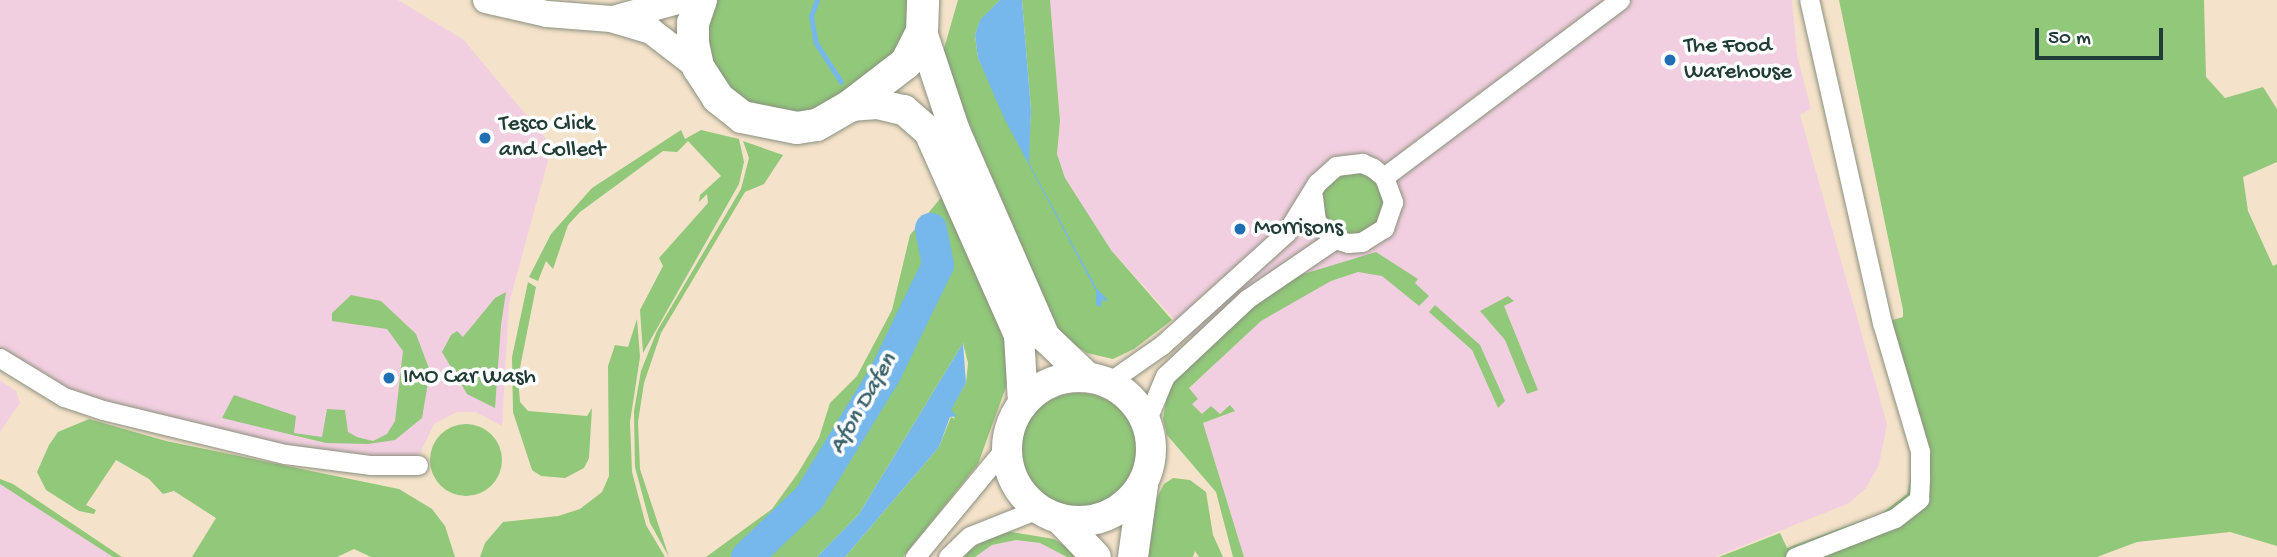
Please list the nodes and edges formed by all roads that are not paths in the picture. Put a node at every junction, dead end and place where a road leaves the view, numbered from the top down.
1 (486, 0) edge
2 (681, 0) edge
3 (701, 0) edge
4 (1620, 0) edge
5 (1809, 0) edge
6 (926, 11) edge
7 (611, 19) junction
8 (698, 67) junction
9 (850, 106) junction
10 (1384, 177) junction
11 (1312, 196) junction
12 (1335, 239) junction
13 (0, 358) edge
14 (1098, 379) junction
15 (1023, 402) junction
16 (1147, 419) junction
17 (1006, 447) junction
18 (418, 465) dead end
19 (1143, 485) junction
20 (1049, 514) junction
21 (915, 557) edge
22 (948, 557) edge
23 (1096, 557) edge
24 (1133, 557) edge
25 (1795, 557) edge

1 - 7 main road
2 - 7 main road
3 - 8 highway
4 - 10 street
5 - 25 street
6 - 9 highway
6 - 14 main road
7 - 8 main road
8 - 9 highway
9 - 15 main road
10 - 11 street
10 - 12 street
11 - 12 street
11 - 14 street
12 - 16 street
13 - 18 street
14 - 15 main road
14 - 16 main road
15 - 17 main road
16 - 19 main road
17 - 20 main road
17 - 21 street
19 - 20 main road
19 - 24 main road
20 - 22 street
20 - 23 main road

